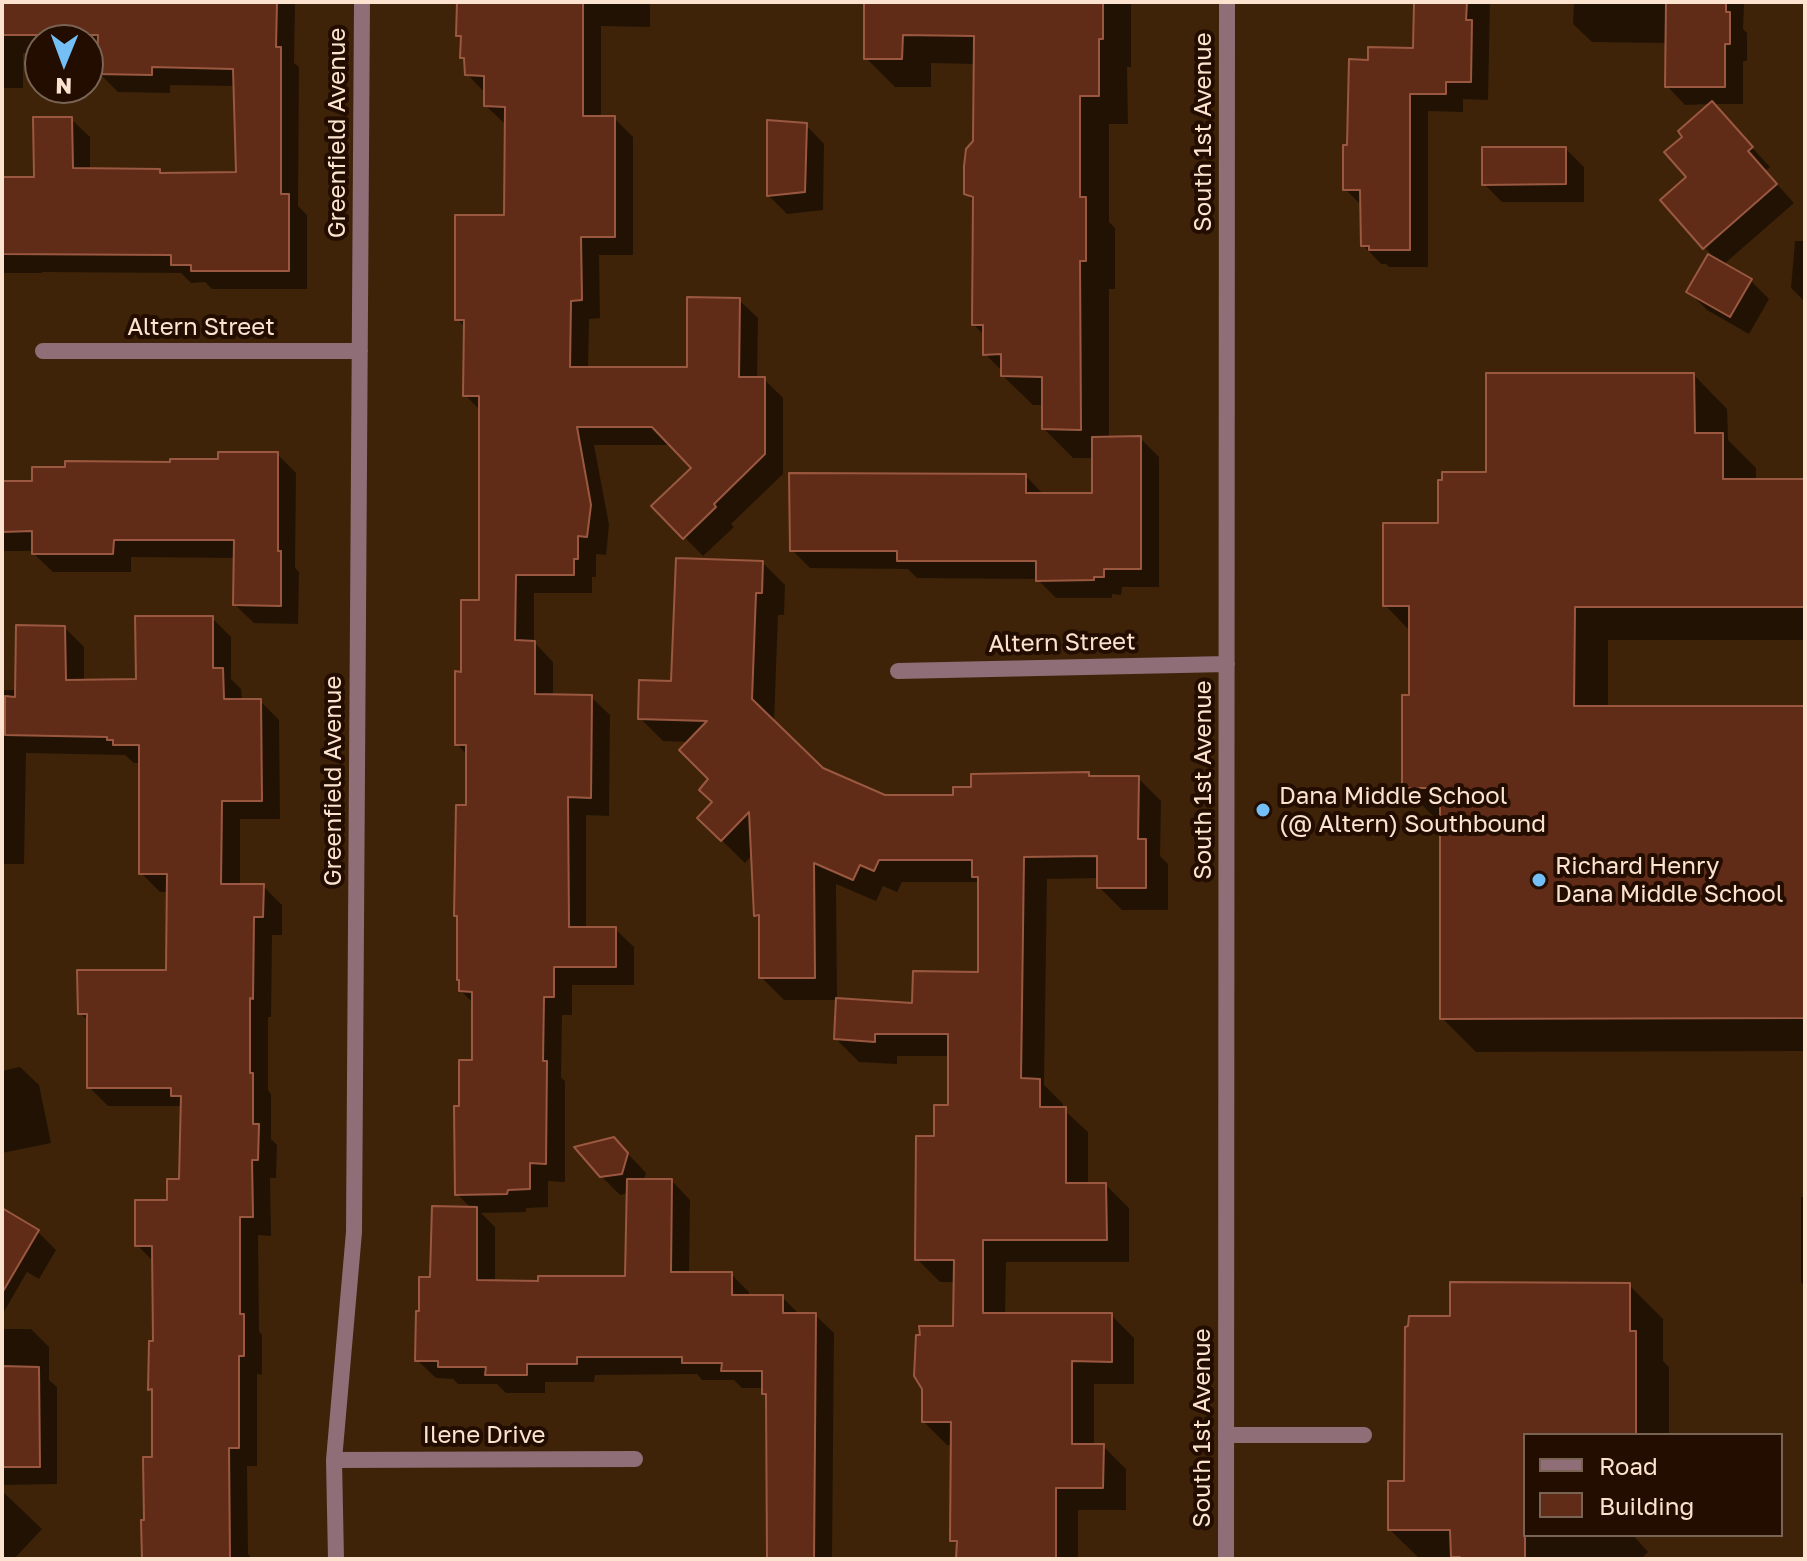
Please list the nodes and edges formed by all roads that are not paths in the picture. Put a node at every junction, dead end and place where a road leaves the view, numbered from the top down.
1 (362, 2) edge
2 (1227, 2) edge
3 (43, 351) dead end
4 (360, 351) junction
5 (1227, 664) junction
6 (898, 671) dead end
7 (1226, 1435) junction
8 (1364, 1435) dead end
9 (635, 1459) dead end
10 (334, 1460) junction
11 (336, 1559) edge
12 (1226, 1559) edge

1 - 4 street, Greenfield Avenue
2 - 5 street, South 1st Avenue
3 - 4 street, Altern Street
4 - 10 street, Greenfield Avenue
5 - 6 street, Altern Street
5 - 7 street, South 1st Avenue
7 - 8 street
7 - 12 street, South 1st Avenue
9 - 10 street, Ilene Drive
10 - 11 street, Greenfield Avenue

